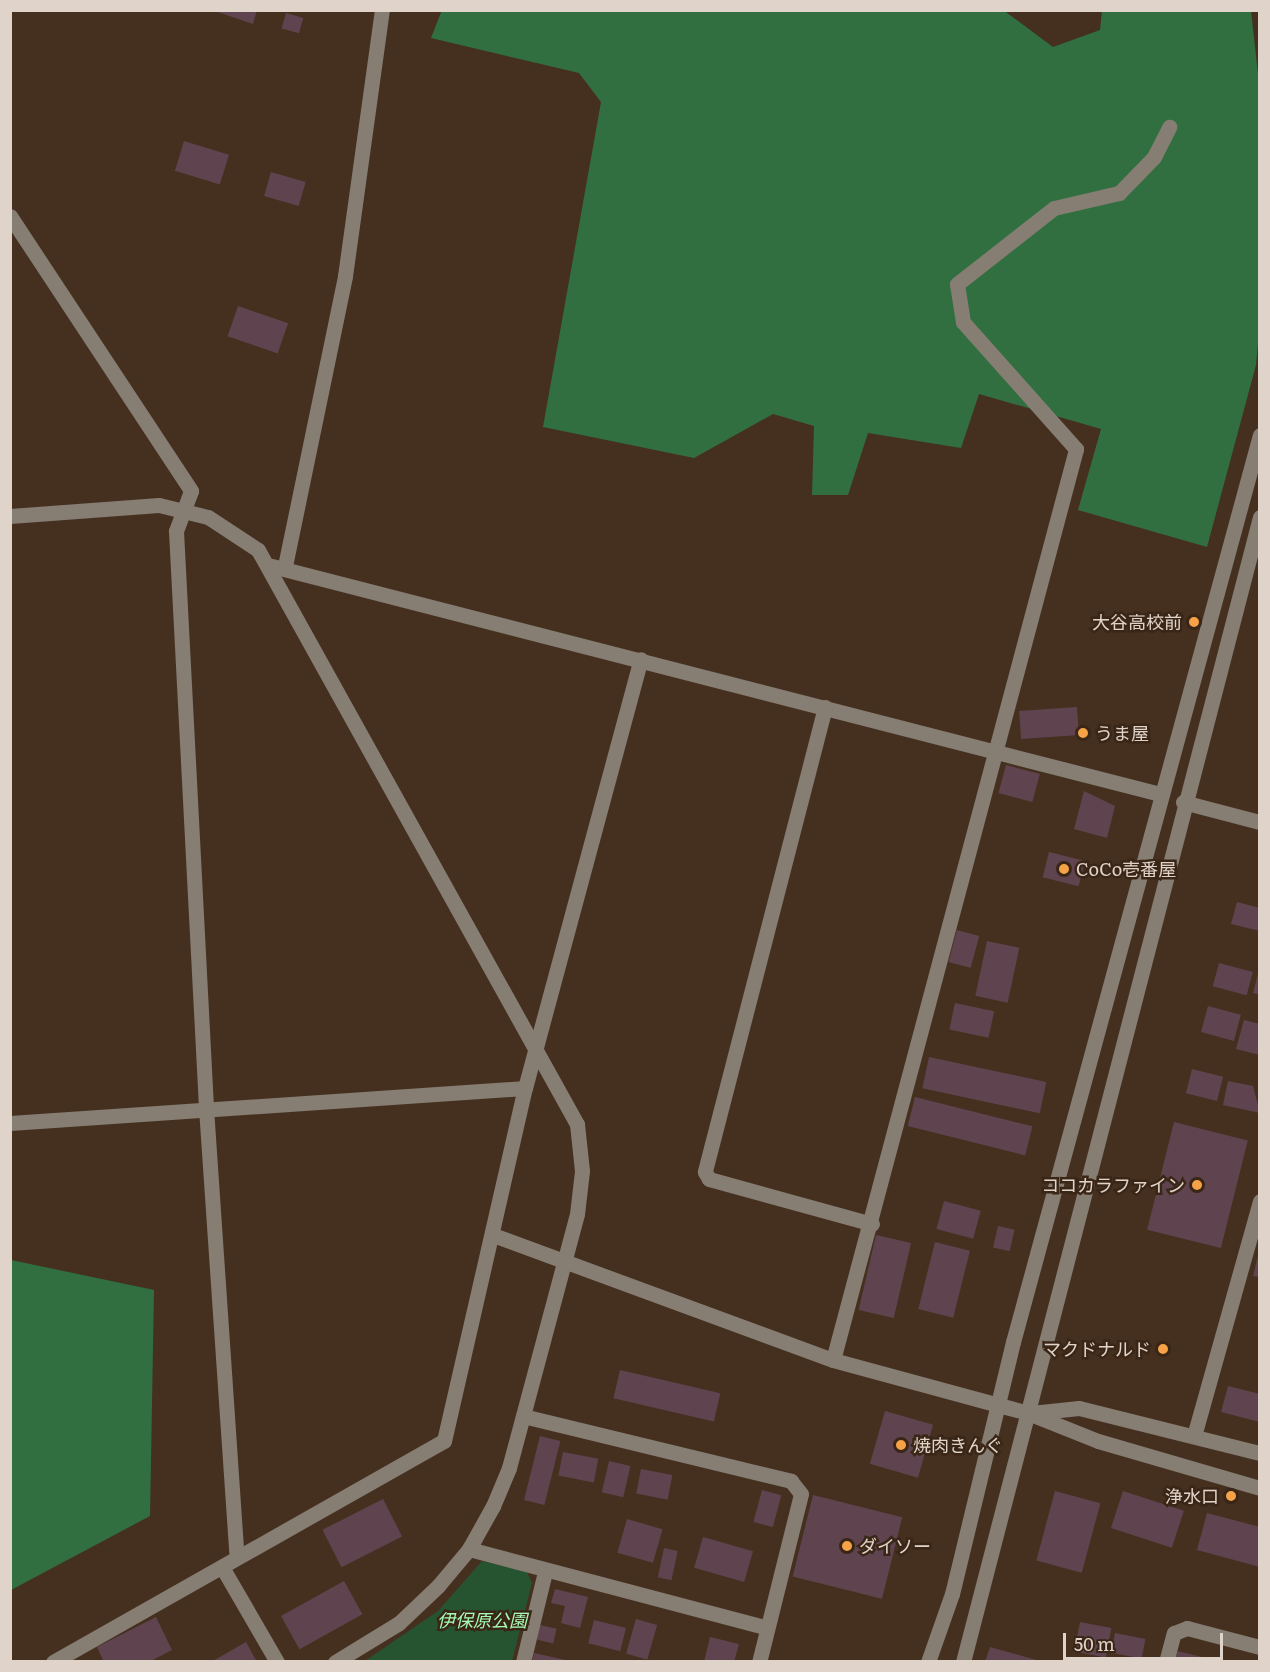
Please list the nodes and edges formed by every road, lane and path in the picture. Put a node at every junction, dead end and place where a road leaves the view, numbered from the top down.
1 (382, 10) edge
2 (1169, 127) dead end
3 (10, 216) edge
4 (1260, 435) edge
5 (187, 511) junction
6 (10, 516) edge
7 (1260, 517) edge
8 (278, 566) junction
9 (640, 659) junction
10 (825, 707) junction
11 (996, 752) junction
12 (1160, 794) junction
13 (1183, 802) junction
14 (1260, 822) edge
15 (536, 1045) junction
16 (525, 1088) junction
17 (206, 1108) junction
18 (10, 1123) edge
19 (1260, 1201) edge
20 (872, 1224) junction
21 (493, 1235) junction
22 (1255, 1239) edge
23 (563, 1263) junction
24 (833, 1360) junction
25 (998, 1406) junction
26 (1028, 1413) junction
27 (523, 1416) junction
28 (1194, 1436) junction
29 (1260, 1453) edge
30 (1260, 1488) edge
31 (469, 1550) junction
32 (237, 1557) junction
33 (222, 1567) junction
34 (545, 1572) junction
35 (767, 1628) junction
36 (1260, 1647) edge
37 (53, 1662) edge
38 (277, 1662) edge
39 (334, 1662) edge
40 (524, 1662) edge
41 (759, 1662) edge
42 (928, 1662) edge
43 (963, 1662) edge
44 (1166, 1662) edge

1 - 8 street
2 - 11 street
3 - 5 street
4 - 12 street
5 - 6 street
5 - 8 street
5 - 17 street
7 - 13 street
8 - 9 street
8 - 15 street
9 - 10 street
9 - 15 street
10 - 11 street
10 - 20 street
11 - 12 street
11 - 20 street
12 - 25 street
13 - 14 street
13 - 26 street
15 - 16 street
15 - 23 street
16 - 17 street
16 - 21 street
17 - 18 street
17 - 32 street
19 - 22 street
20 - 24 street
21 - 23 street
21 - 32 street
22 - 28 street
23 - 24 street
23 - 27 street
24 - 25 street
25 - 26 street
25 - 42 street
26 - 28 street
26 - 30 street
26 - 43 street
27 - 31 street
27 - 35 street
28 - 29 street
31 - 34 street
31 - 39 street
32 - 33 street
33 - 37 street
33 - 38 street
34 - 35 street
34 - 40 street
35 - 41 street
36 - 44 street

